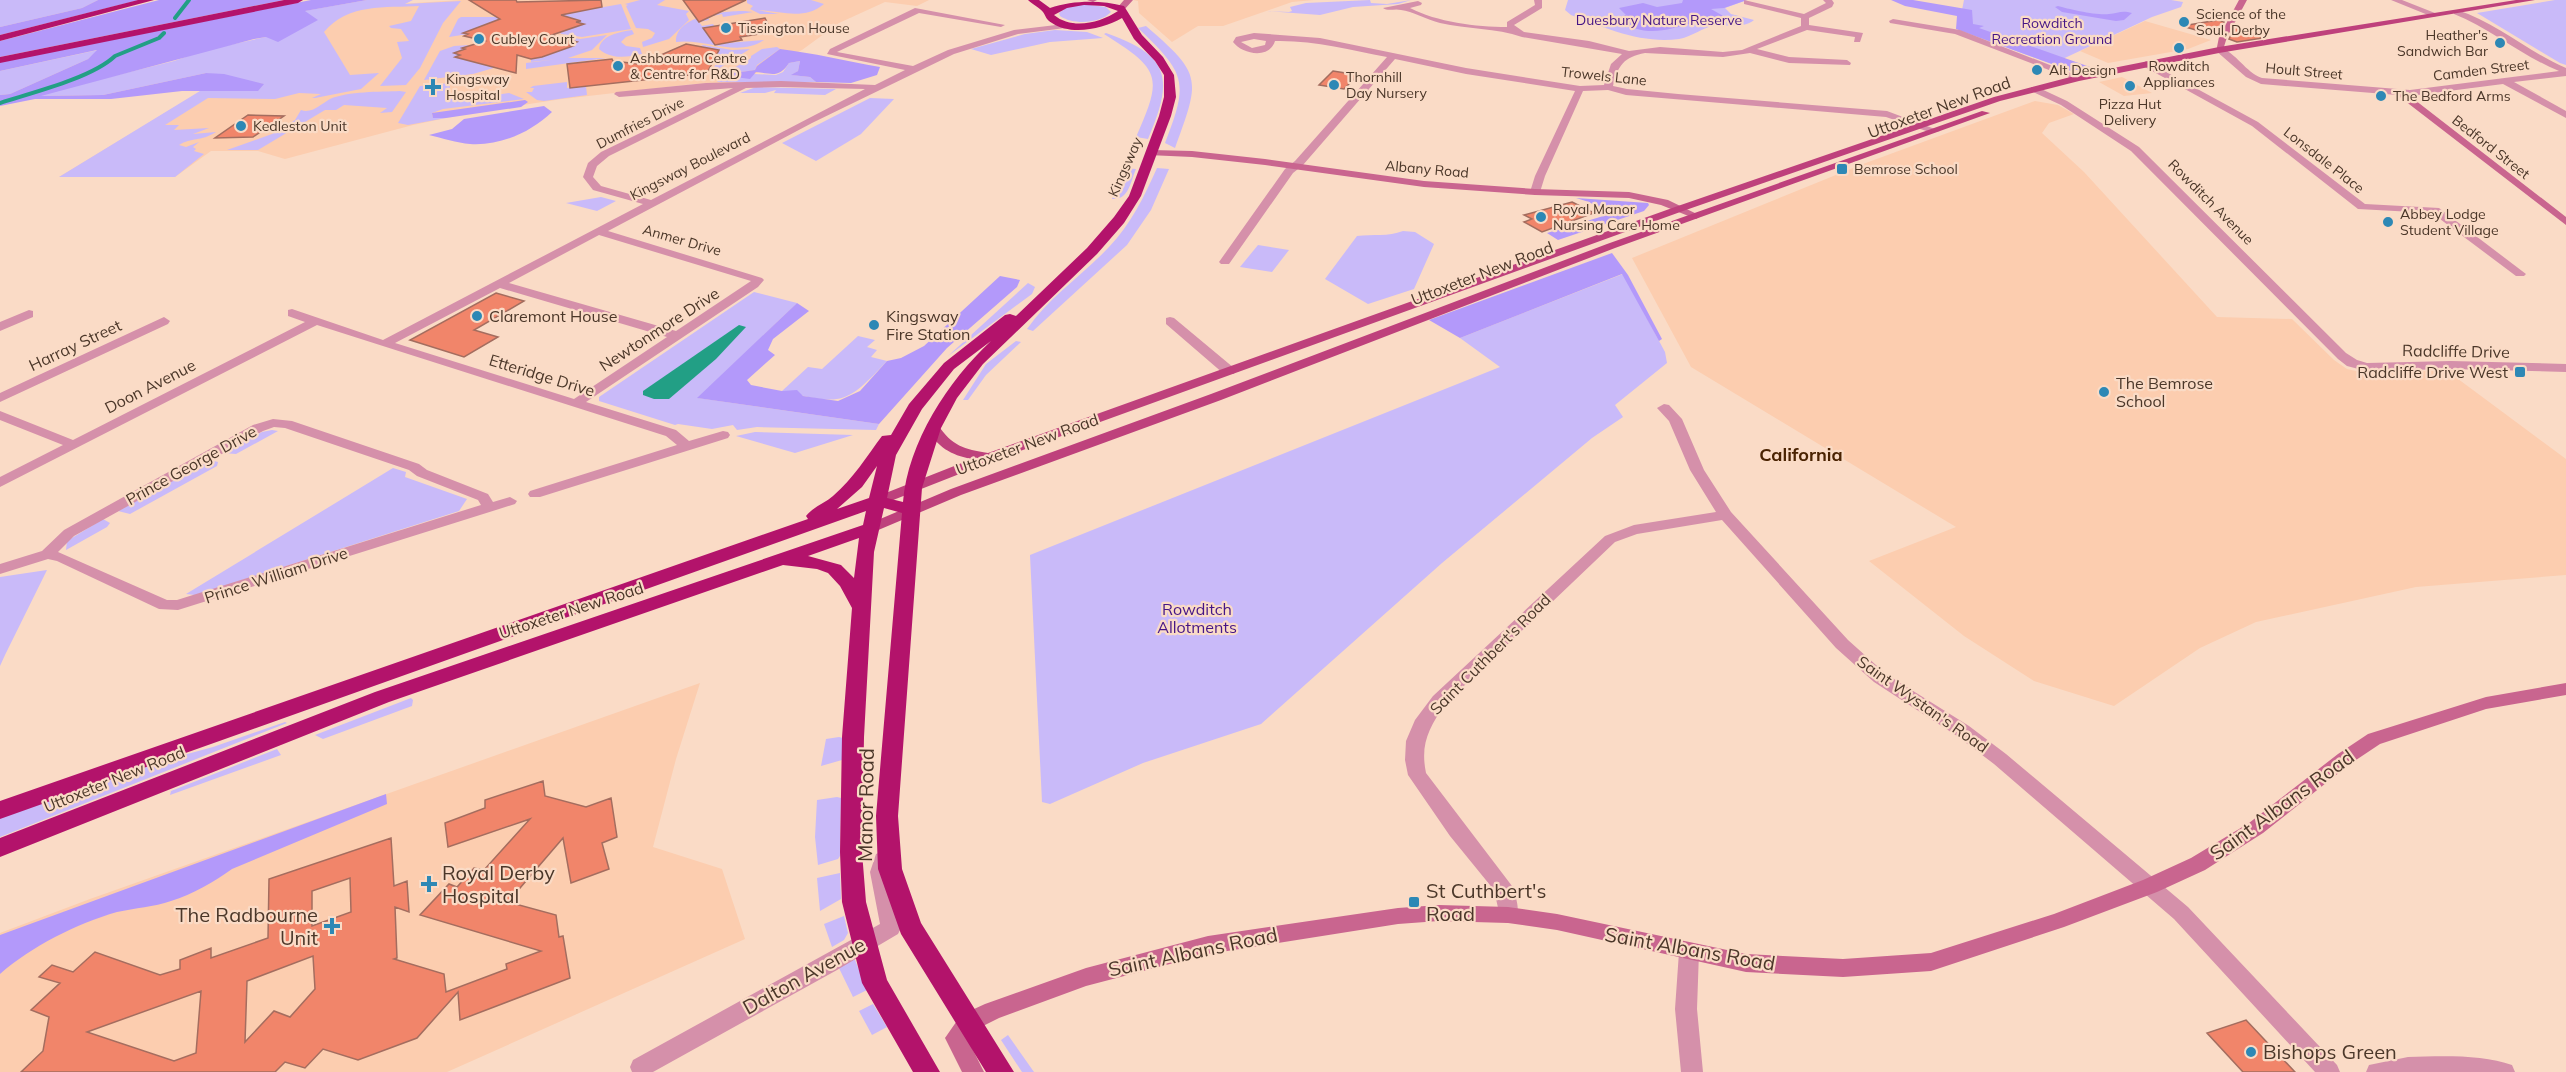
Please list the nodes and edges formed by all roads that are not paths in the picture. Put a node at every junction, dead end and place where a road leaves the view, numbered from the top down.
1 (148, 0) edge
2 (298, 0) edge
3 (1033, 0) edge
4 (1074, 0) edge
5 (1092, 0) edge
6 (1538, 0) edge
7 (1827, 0) edge
8 (2243, 0) edge
9 (2395, 0) edge
10 (2531, 0) edge
11 (1082, 1) edge
12 (1747, 2) dead end
13 (1418, 3) dead end
14 (1124, 7) edge
15 (1387, 8) dead end
16 (1403, 8) junction
17 (2457, 12) junction
18 (1049, 14) junction
19 (2436, 15) junction
20 (1806, 16) junction
21 (1893, 21) dead end
22 (990, 23) junction
23 (1001, 25) dead end
24 (1073, 26) junction
25 (1087, 26) junction
26 (1805, 27) junction
27 (1512, 29) junction
28 (972, 30) dead end
29 (1017, 32) junction
30 (1127, 35) junction
31 (1861, 37) dead end
32 (0, 38) edge
33 (1271, 39) dead end
34 (1749, 50) junction
35 (2219, 50) junction
36 (1628, 54) junction
37 (1393, 56) junction
38 (0, 60) edge
39 (1847, 63) dead end
40 (2146, 64) junction
41 (914, 69) junction
42 (2566, 72) edge
43 (2073, 79) junction
44 (2503, 80) junction
45 (744, 85) junction
46 (876, 87) junction
47 (1608, 87) junction
48 (1580, 89) junction
49 (2037, 91) junction
50 (2399, 92) junction
51 (619, 94) dead end
52 (2566, 115) edge
53 (1917, 124) junction
54 (1935, 131) junction
55 (1152, 153) junction
56 (1295, 167) junction
57 (1535, 192) junction
58 (651, 203) junction
59 (1679, 209) junction
60 (2560, 213) edge
61 (1696, 216) junction
62 (2566, 222) edge
63 (596, 231) junction
64 (1224, 262) dead end
65 (2520, 274) dead end
66 (758, 280) joint
67 (496, 283) junction
68 (1047, 294) junction
69 (292, 313) dead end
70 (29, 314) dead end
71 (164, 321) dead end
72 (316, 321) junction
73 (1170, 321) dead end
74 (0, 327) edge
75 (678, 336) junction
76 (384, 344) junction
77 (2347, 360) joint
78 (2566, 368) edge
79 (1229, 371) junction
80 (0, 399) edge
81 (576, 403) junction
82 (915, 407) junction
83 (1664, 408) dead end
84 (0, 415) edge
85 (933, 428) junction
86 (723, 435) dead end
87 (74, 445) junction
88 (685, 446) junction
89 (990, 457) junction
90 (0, 483) edge
91 (914, 488) junction
92 (535, 494) dead end
93 (510, 501) dead end
94 (878, 501) junction
95 (489, 507) junction
96 (912, 510) junction
97 (1725, 515) junction
98 (871, 528) junction
99 (789, 533) junction
100 (47, 554) junction
101 (778, 561) junction
102 (0, 569) edge
103 (861, 608) junction
104 (2566, 689) edge
105 (0, 810) edge
106 (887, 843) junction
107 (0, 848) edge
108 (2150, 886) junction
109 (1509, 915) junction
110 (864, 945) junction
111 (1689, 952) junction
112 (969, 1022) junction
113 (641, 1067) dead end
114 (927, 1072) edge
115 (973, 1072) edge
116 (1001, 1072) edge
117 (1692, 1072) edge
118 (2329, 1072) edge
119 (2377, 1072) edge
120 (2504, 1072) edge

1 - 32 highway
2 - 38 highway
3 - 18 highway
4 - 11 highway
5 - 11 highway
5 - 14 highway
6 - 27 street
7 - 20 street
8 - 35 street
9 - 19 street
10 - 17 main road, Uttoxeter New Road
11 - 18 highway
12 - 20 street
13 - 16 street
14 - 25 highway
14 - 30 highway, Kingsway
15 - 16 street
16 - 27 street
17 - 19 main road, Uttoxeter New Road
17 - 42 street
18 - 24 highway
18 - 29 street
19 - 35 main road, Uttoxeter New Road
20 - 26 street
21 - 43 street
22 - 23 street
22 - 28 street
22 - 41 street
24 - 25 highway
24 - 29 street
25 - 30 highway
26 - 31 street
26 - 34 street
27 - 36 street
29 - 41 street, Kingsway Boulevard
30 - 55 highway, Kingsway
33 - 37 street, Trowels Lane
34 - 36 street
34 - 39 street
35 - 40 main road, Uttoxeter New Road
35 - 50 street, Hoult Street
36 - 47 street
37 - 48 street, Trowels Lane
37 - 56 street
40 - 43 main road, Uttoxeter New Road
40 - 65 street, Lonsdale Place
41 - 46 street, Kingsway Boulevard
42 - 44 street, Camden Street
43 - 49 main road, Uttoxeter New Road
44 - 50 street, Camden Street
44 - 52 street
45 - 46 street
45 - 51 street
45 - 58 street, Dumfries Drive
46 - 58 street, Kingsway Boulevard
47 - 48 street, Trowels Lane
47 - 53 street, Trowels Lane
48 - 57 street
49 - 53 main road, Uttoxeter New Road
49 - 54 main road, Uttoxeter New Road
49 - 77 street, Rowditch Avenue
50 - 60 street, Bedford Street
53 - 54 street, Trowels Lane
53 - 59 main road, Uttoxeter New Road
54 - 61 main road, Uttoxeter New Road
55 - 56 street, Albany Road
55 - 68 highway, Kingsway
56 - 57 street, Albany Road
56 - 64 street
57 - 59 street, Albany Road
58 - 63 street, Kingsway Boulevard
59 - 61 street, Albany Road
59 - 79 main road, Uttoxeter New Road
60 - 62 street, Bedford Street
61 - 96 main road, Uttoxeter New Road
63 - 66 street, Anmer Drive
63 - 67 street, Kingsway Boulevard
66 - 75 street, Newtonmore Drive
67 - 75 street
67 - 76 street, Kingsway Boulevard
68 - 82 highway, Kingsway
68 - 85 highway, Kingsway
69 - 72 street, Etteridge Drive
70 - 74 street
71 - 80 street, Harray Street
72 - 76 street, Etteridge Drive
72 - 87 street, Doon Avenue
73 - 79 street
75 - 81 street, Newtonmore Drive
76 - 81 street, Etteridge Drive
77 - 78 street, Radcliffe Drive
79 - 89 main road, Uttoxeter New Road
81 - 88 street, Etteridge Drive
82 - 94 highway, Kingsway
82 - 99 highway
83 - 97 street, Saint Wystan's Road
84 - 87 street
85 - 89 main road
85 - 91 highway, Kingsway
86 - 88 street
87 - 90 street, Doon Avenue
88 - 92 street
89 - 91 main road, Uttoxeter New Road
91 - 94 main road, Uttoxeter New Road
91 - 96 highway, Kingsway
93 - 95 street, Prince William Drive
94 - 96 highway
94 - 98 highway, Kingsway
94 - 99 highway, Uttoxeter New Road
95 - 100 street, Prince William Drive
95 - 100 street, Prince George Drive
96 - 98 main road, Uttoxeter New Road
96 - 106 highway, Manor Road
97 - 108 street, Saint Wystan's Road
97 - 109 street, Saint Cuthbert's Road
98 - 101 highway, Uttoxeter New Road
98 - 103 highway, Manor Road
99 - 105 highway, Uttoxeter New Road
100 - 102 street, Prince George Drive
101 - 103 highway
101 - 107 highway, Uttoxeter New Road
103 - 110 highway, Manor Road
104 - 108 street, Saint Albans Road
106 - 110 street, Dalton Avenue
106 - 112 highway, Manor Road
108 - 111 street, Saint Albans Road
108 - 118 street, Saint Wystan's Road
109 - 111 street, Saint Albans Road
109 - 112 street, Saint Albans Road
110 - 113 street, Dalton Avenue
110 - 114 highway, Manor Road
111 - 117 street
112 - 115 street
112 - 116 highway, Manor Road
119 - 120 street

